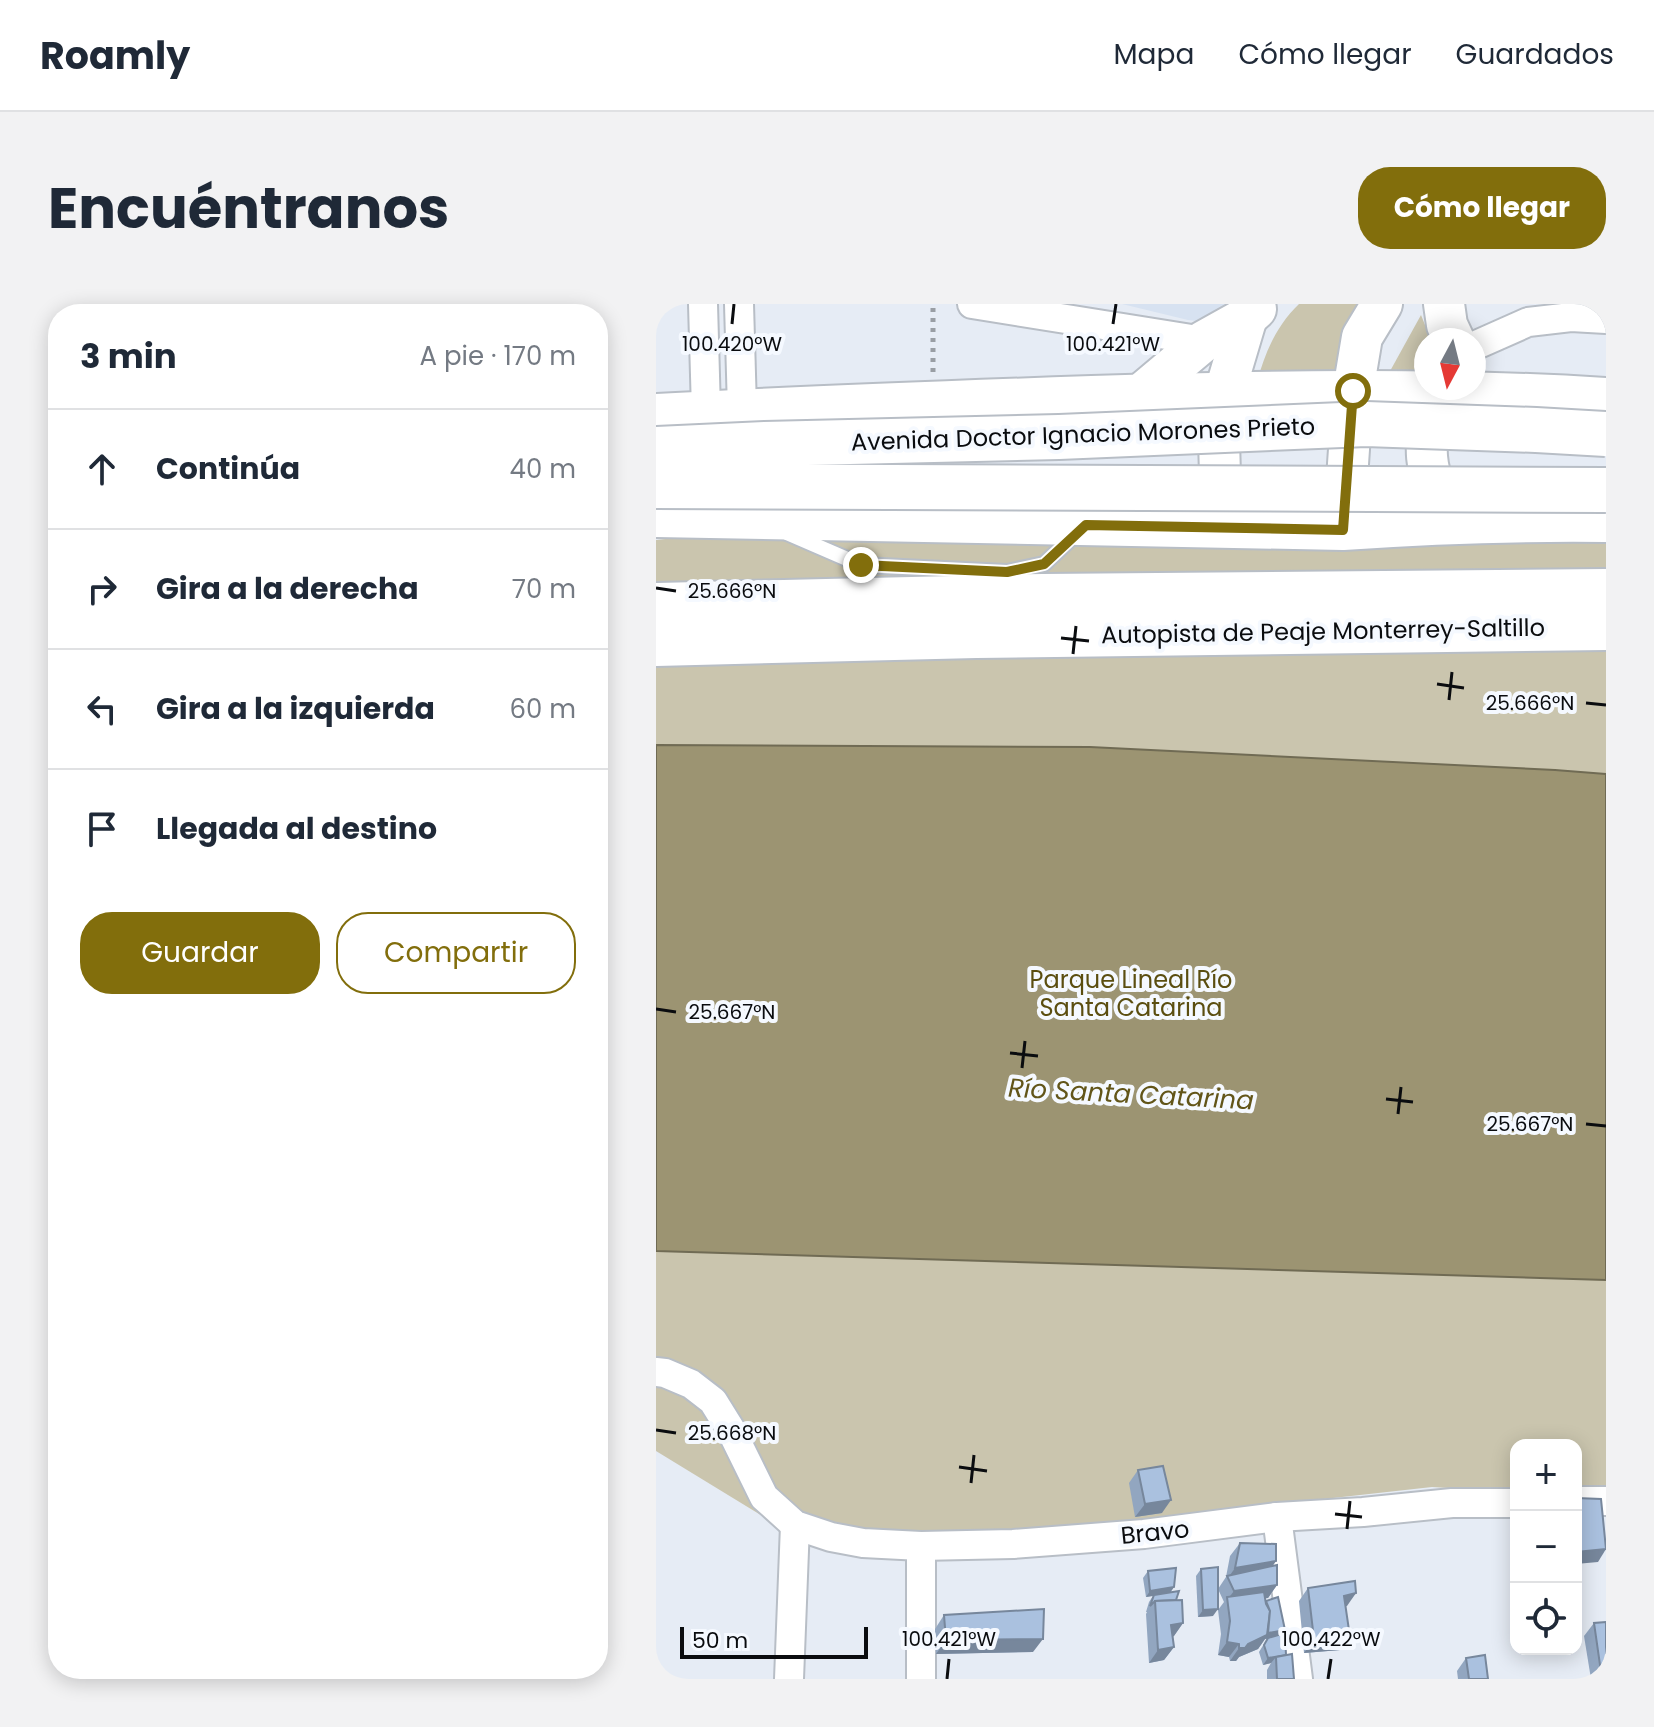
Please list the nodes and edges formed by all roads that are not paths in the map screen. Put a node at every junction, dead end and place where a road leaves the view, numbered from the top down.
1 (703, 304) edge
2 (739, 304) edge
3 (972, 304) edge
4 (1382, 304) edge
5 (1444, 304) edge
6 (1254, 310) edge
7 (1606, 319) edge
8 (1448, 328) edge
9 (1204, 341) junction
10 (1486, 341) edge
11 (1486, 381) edge
12 (1414, 384) edge
13 (1225, 391) junction
14 (1353, 391) junction
15 (1141, 394) junction
16 (1089, 396) junction
17 (1606, 398) edge
18 (1444, 400) edge
19 (724, 410) junction
20 (656, 414) edge
21 (1606, 434) edge
22 (656, 449) edge
23 (656, 486) edge
24 (1606, 490) edge
25 (656, 517) edge
26 (1606, 522) edge
27 (1477, 524) junction
28 (1092, 526) junction
29 (1236, 528) junction
30 (1343, 530) junction
31 (1606, 591) edge
32 (656, 605) edge
33 (1606, 628) edge
34 (656, 644) edge
35 (656, 1372) edge
36 (1582, 1501) edge
37 (1606, 1501) edge
38 (1510, 1503) edge
39 (1277, 1517) junction
40 (795, 1525) junction
41 (921, 1546) junction
42 (789, 1679) edge
43 (921, 1679) edge
44 (1298, 1679) edge

1 - 19 street
2 - 19 street
3 - 9 street
4 - 14 main road
5 - 8 main road
6 - 9 main road
6 - 13 main road
7 - 10 street
9 - 15 main road
11 - 17 main road
12 - 14 main road, Avenida Doctor Ignacio Morones Prieto
13 - 14 main road, Avenida Doctor Ignacio Morones Prieto
13 - 15 main road, Avenida Doctor Ignacio Morones Prieto
13 - 29 main road
14 - 30 main road
15 - 16 main road, Avenida Doctor Ignacio Morones Prieto
16 - 19 main road, Avenida Doctor Ignacio Morones Prieto
16 - 28 main road
18 - 27 main road
19 - 20 main road, Avenida Doctor Ignacio Morones Prieto
21 - 22 main road, Avenida Doctor Ignacio Morones Prieto, bridge
23 - 24 main road, Avenida Doctor Ignacio Morones Prieto, bridge
25 - 28 main road
26 - 27 main road
27 - 30 main road
28 - 29 main road
29 - 30 main road
31 - 32 main road, Autopista de Peaje Monterrey-Saltillo
33 - 34 main road, Autopista de Peaje Monterrey-Saltillo
35 - 40 street, Bravo
36 - 37 street
38 - 39 street, Bravo
39 - 41 street, Bravo
39 - 44 street
40 - 41 street, Bravo
40 - 42 street
41 - 43 street

